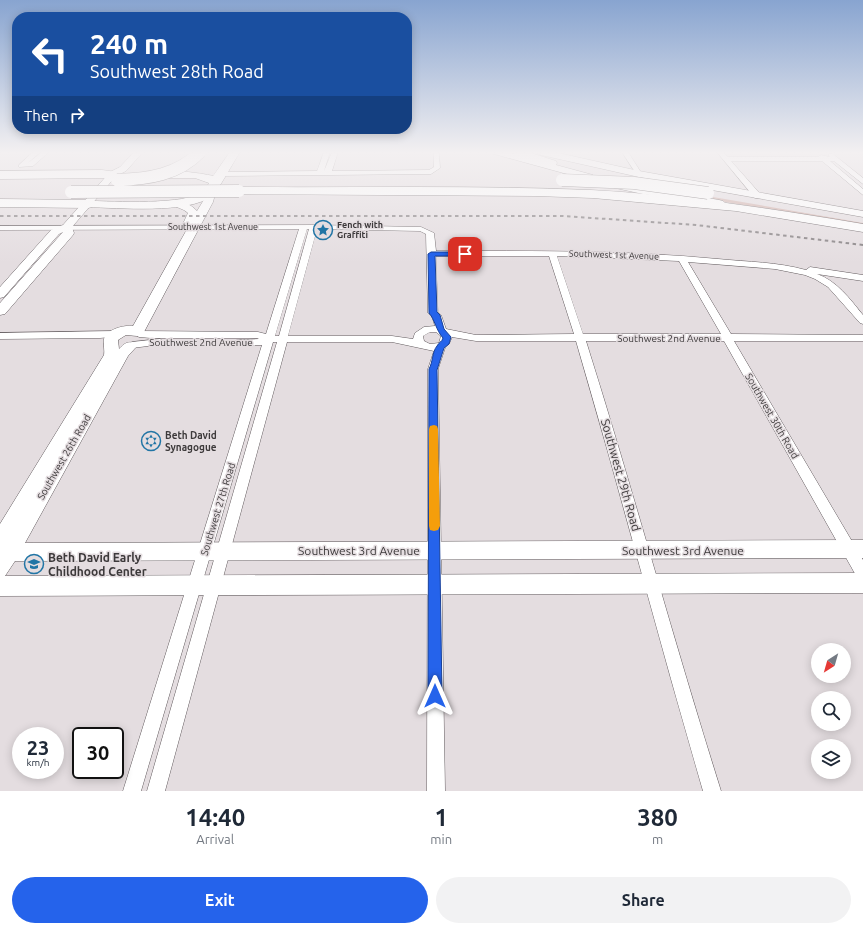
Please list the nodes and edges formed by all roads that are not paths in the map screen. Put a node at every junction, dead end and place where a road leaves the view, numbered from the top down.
1 (101, 189) edge
2 (208, 189) edge
3 (213, 189) edge
4 (298, 189) edge
5 (634, 189) edge
6 (678, 189) edge
7 (720, 189) edge
8 (752, 189) edge
9 (758, 196) junction
10 (0, 203) edge
11 (88, 204) junction
12 (176, 204) junction
13 (736, 207) junction
14 (863, 214) edge
15 (863, 221) edge
16 (191, 227) junction
17 (309, 227) junction
18 (0, 228) edge
19 (67, 228) junction
20 (863, 228) edge
21 (552, 253) junction
22 (431, 254) junction
23 (682, 258) junction
24 (797, 270) junction
25 (837, 275) junction
26 (863, 278) edge
27 (832, 285) junction
28 (0, 294) edge
29 (0, 311) edge
30 (433, 313) junction
31 (863, 321) edge
32 (442, 331) junction
33 (422, 332) junction
34 (0, 336) edge
35 (392, 338) junction
36 (476, 338) junction
37 (580, 338) junction
38 (727, 338) junction
39 (863, 338) edge
40 (116, 339) junction
41 (135, 339) junction
42 (276, 339) junction
43 (0, 343) edge
44 (424, 346) junction
45 (442, 346) junction
46 (433, 369) junction
47 (4, 548) edge
48 (856, 549) edge
49 (642, 550) junction
50 (224, 551) junction
51 (435, 551) junction
52 (204, 552) junction
53 (0, 569) edge
54 (863, 574) edge
55 (863, 583) edge
56 (434, 584) junction
57 (651, 584) junction
58 (193, 585) junction
59 (215, 585) junction
60 (0, 586) edge
61 (132, 791) edge
62 (156, 791) edge
63 (436, 791) edge
64 (712, 791) edge

1 - 11 main road
2 - 12 main road
3 - 16 main road, Southwest 26th Road
4 - 13 highway
5 - 13 main road
6 - 15 highway, bridge
7 - 9 main road
8 - 9 street
9 - 14 main road
10 - 11 highway
11 - 12 main road
11 - 19 main road
12 - 16 main road, Southwest 26th Road
13 - 20 highway
16 - 17 street, Southwest 1st Avenue
16 - 19 street, Southwest 1st Avenue
16 - 40 main road, Southwest 26th Road
16 - 41 main road, Southwest 26th Road
17 - 22 street, Southwest 1st Avenue
17 - 42 street, Southwest 27th Road
18 - 19 street, Southwest 1st Avenue
19 - 28 main road
19 - 29 main road
21 - 22 street, Southwest 1st Avenue
21 - 23 street, Southwest 1st Avenue
21 - 37 street, Southwest 29th Road
22 - 30 street
23 - 24 street, Southwest 1st Avenue
23 - 38 street, Southwest 30th Road
24 - 25 street, Southwest 1st Avenue
24 - 27 street, Southwest 1st Avenue
25 - 26 street, Southwest 1st Avenue
25 - 27 street
27 - 31 street
30 - 32 street
30 - 33 street
32 - 33 street
32 - 36 street, Southwest 2nd Avenue
32 - 45 street
33 - 35 street, Southwest 2nd Avenue
33 - 44 street
34 - 40 street
35 - 42 street, Southwest 2nd Avenue
35 - 44 street, Southwest 2nd Avenue
36 - 37 street, Southwest 2nd Avenue
36 - 45 street, Southwest 2nd Avenue
37 - 38 street, Southwest 2nd Avenue
37 - 49 street, Southwest 29th Road
38 - 39 street, Southwest 2nd Avenue
38 - 48 street, Southwest 30th Road
40 - 41 main road
40 - 43 street
40 - 47 main road, Southwest 26th Road
41 - 42 street, Southwest 2nd Avenue
41 - 47 main road, Southwest 26th Road
42 - 50 street, Southwest 27th Road
42 - 52 street, Southwest 27th Road
44 - 45 street
44 - 46 street
45 - 46 street
46 - 51 street
47 - 52 main road, Southwest 3rd Avenue
47 - 53 main road, Southwest 26th Road
48 - 49 main road, Southwest 3rd Avenue
48 - 54 street, Southwest 30th Road
49 - 51 main road, Southwest 3rd Avenue
49 - 57 street, Southwest 29th Road
50 - 51 main road, Southwest 3rd Avenue
50 - 52 main road, Southwest 3rd Avenue
50 - 59 street, Southwest 27th Road
51 - 56 street
52 - 58 street, Southwest 27th Road
55 - 57 main road
56 - 57 main road
56 - 59 main road
56 - 63 street
57 - 64 street, Southwest 29th Road
58 - 59 main road
58 - 60 main road
58 - 61 street, Southwest 27th Road
59 - 62 street, Southwest 27th Road

